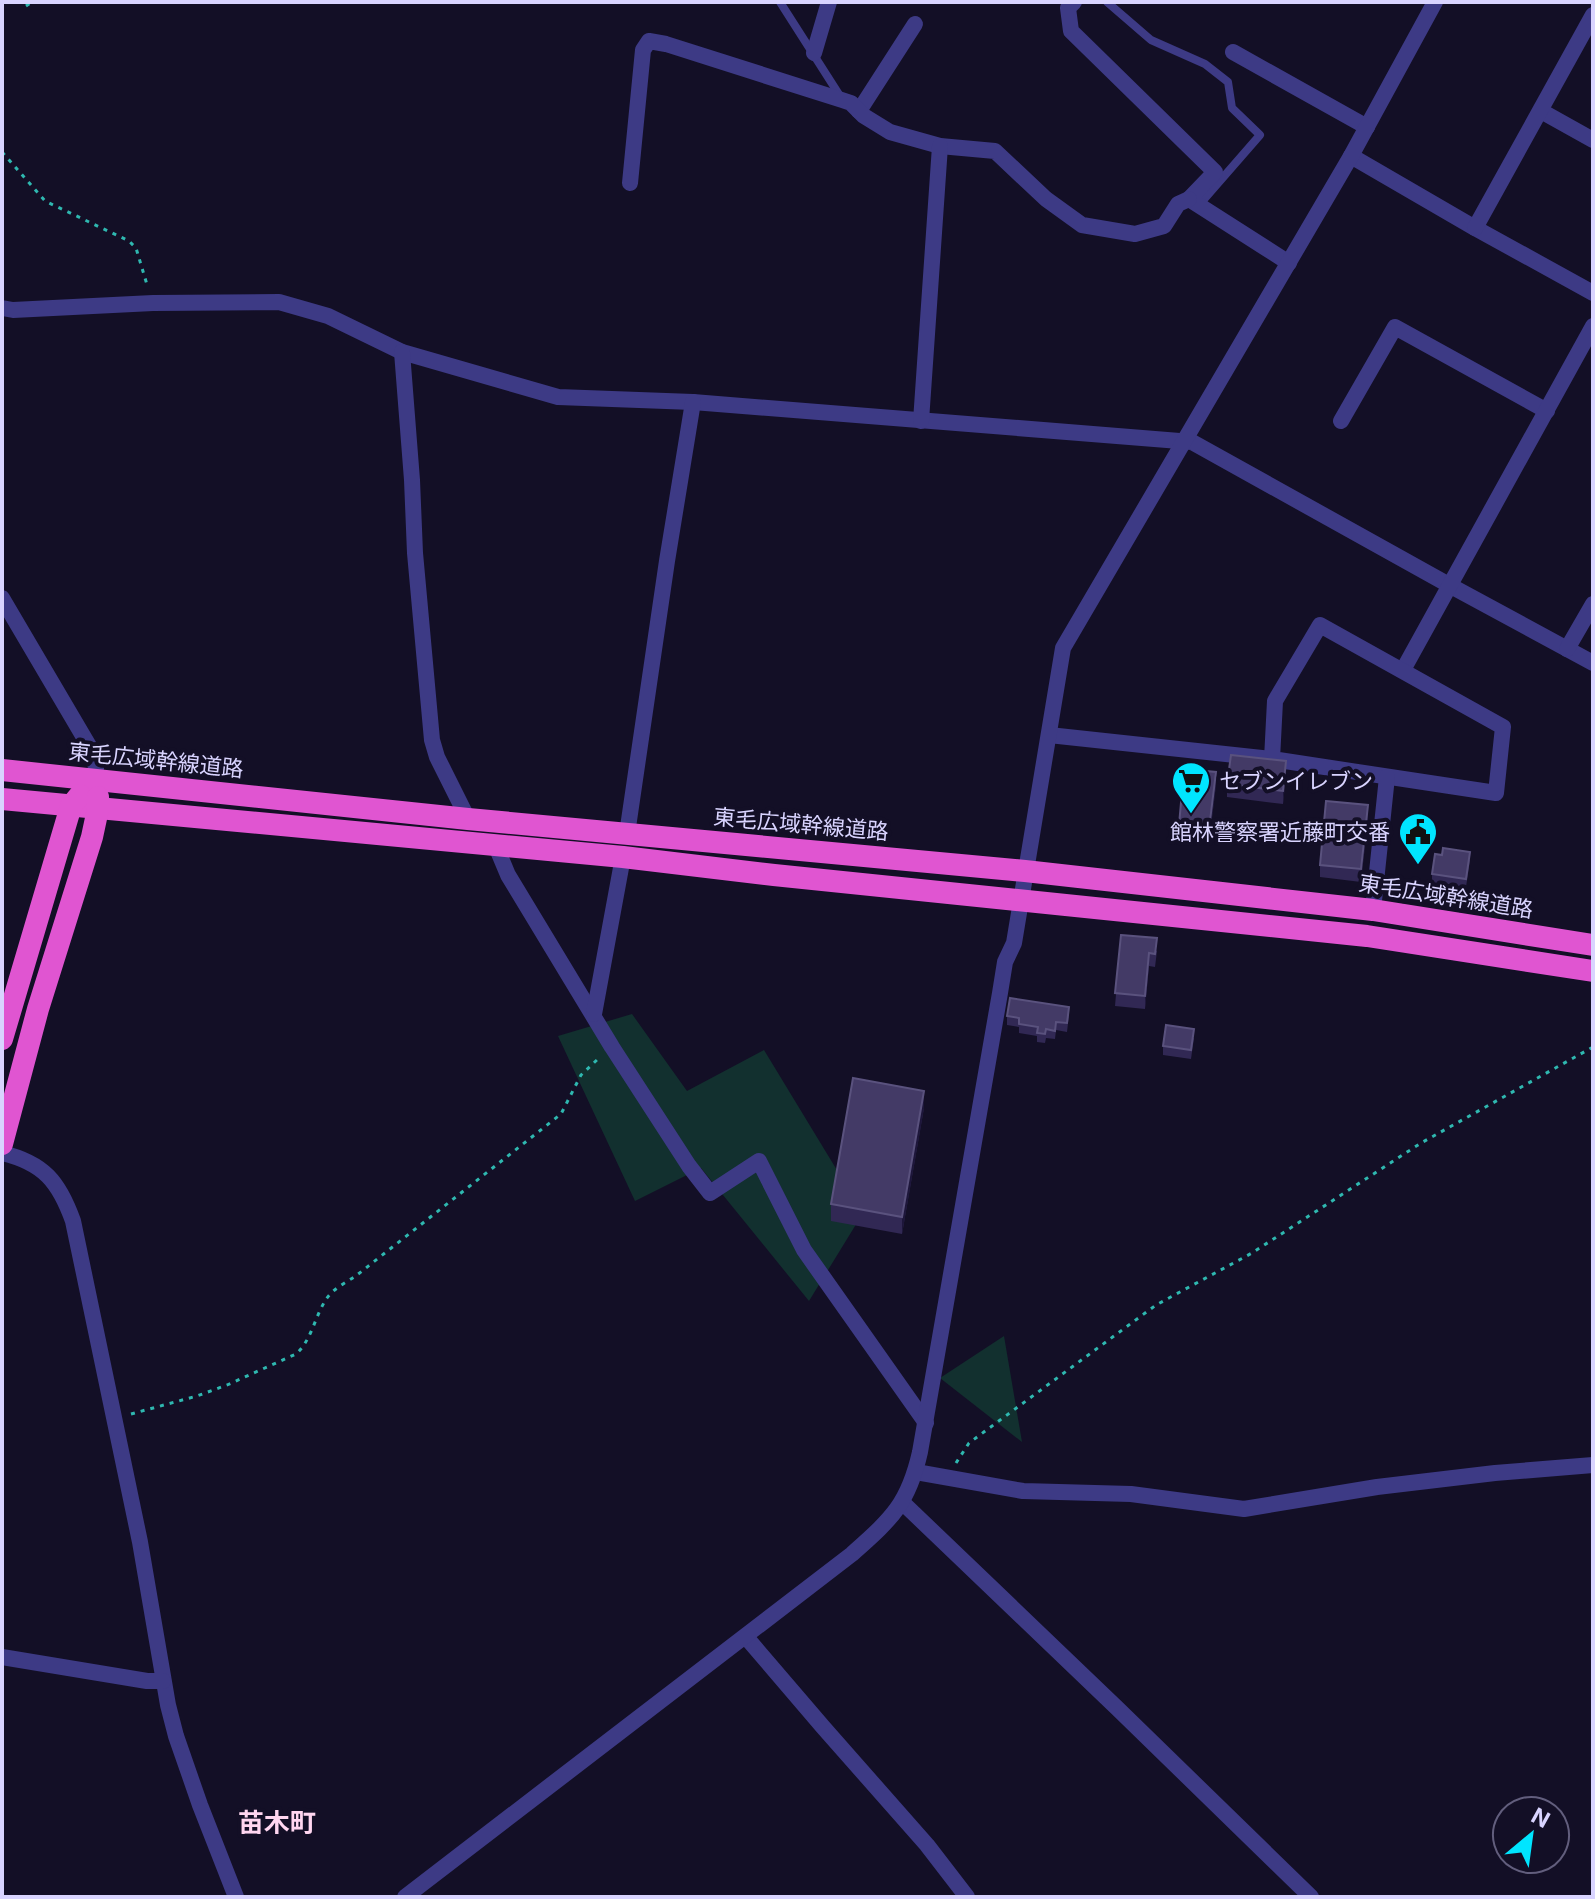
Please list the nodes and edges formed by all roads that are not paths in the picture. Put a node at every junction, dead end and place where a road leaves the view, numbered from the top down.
1 (780, 2) edge
2 (829, 2) edge
3 (1074, 2) edge
4 (1107, 2) edge
5 (1435, 2) edge
6 (1593, 15) edge
7 (915, 24) dead end
8 (1233, 52) dead end
9 (814, 53) junction
10 (842, 100) junction
11 (859, 111) junction
12 (1541, 111) junction
13 (1367, 127) junction
14 (1593, 140) edge
15 (940, 146) junction
16 (1351, 156) junction
17 (630, 183) dead end
18 (1194, 202) junction
19 (1475, 228) junction
20 (1289, 263) junction
21 (1593, 293) edge
22 (2, 308) edge
23 (1593, 326) edge
24 (402, 352) junction
25 (693, 402) junction
26 (1547, 411) junction
27 (921, 421) junction
28 (1341, 421) dead end
29 (1186, 441) junction
30 (1449, 585) junction
31 (2, 598) edge
32 (1593, 604) edge
33 (1567, 649) junction
34 (1593, 663) edge
35 (1403, 670) junction
36 (1049, 735) junction
37 (1272, 759) junction
38 (2, 770) edge
39 (1387, 777) junction
40 (95, 780) junction
41 (2, 799) edge
42 (71, 806) junction
43 (98, 809) junction
44 (468, 819) junction
45 (627, 834) junction
46 (495, 844) junction
47 (623, 857) junction
48 (1025, 871) junction
49 (1021, 901) junction
50 (1373, 910) junction
51 (1593, 945) edge
52 (1593, 971) edge
53 (594, 1014) junction
54 (2, 1039) edge
55 (2, 1144) edge
56 (2, 1153) edge
57 (926, 1423) junction
58 (1593, 1465) edge
59 (916, 1472) junction
60 (903, 1503) junction
61 (746, 1637) junction
62 (2, 1657) edge
63 (163, 1681) junction
64 (236, 1897) edge
65 (405, 1897) edge
66 (967, 1897) edge
67 (1311, 1897) edge

1 - 9 lane
2 - 9 street
3 - 18 street
4 - 18 lane
5 - 13 street
6 - 12 street
7 - 11 street
8 - 13 street
9 - 10 lane
10 - 11 street
10 - 17 street
11 - 15 street
12 - 14 street
12 - 19 street
13 - 16 street
15 - 18 street
15 - 27 street
16 - 19 street
16 - 20 street
18 - 20 street
19 - 21 street
20 - 29 street
22 - 24 street
23 - 26 street
24 - 25 street
24 - 44 street
25 - 27 street
25 - 45 street
26 - 28 street
26 - 30 street
27 - 29 street
29 - 30 street
29 - 36 street
30 - 33 street
30 - 35 street
31 - 40 street
32 - 33 street
33 - 34 street
35 - 37 street
35 - 39 street
36 - 37 street
36 - 48 street
37 - 39 street
38 - 40 highway, 東毛広域幹線道路
39 - 50 street
40 - 42 highway
40 - 43 highway
40 - 44 highway, 東毛広域幹線道路
41 - 42 highway
42 - 43 highway
42 - 54 highway
43 - 46 highway
43 - 55 highway
44 - 45 highway, 東毛広域幹線道路
45 - 48 highway, 東毛広域幹線道路
46 - 47 highway
46 - 53 street
47 - 49 highway
47 - 53 street
48 - 49 street
48 - 50 highway, 東毛広域幹線道路
49 - 52 highway
49 - 57 street
50 - 51 highway, 東毛広域幹線道路
53 - 57 street
56 - 63 street
57 - 59 street
58 - 59 street
59 - 60 street
60 - 61 street
60 - 67 street
61 - 65 street
61 - 66 street
62 - 63 street
63 - 64 street

